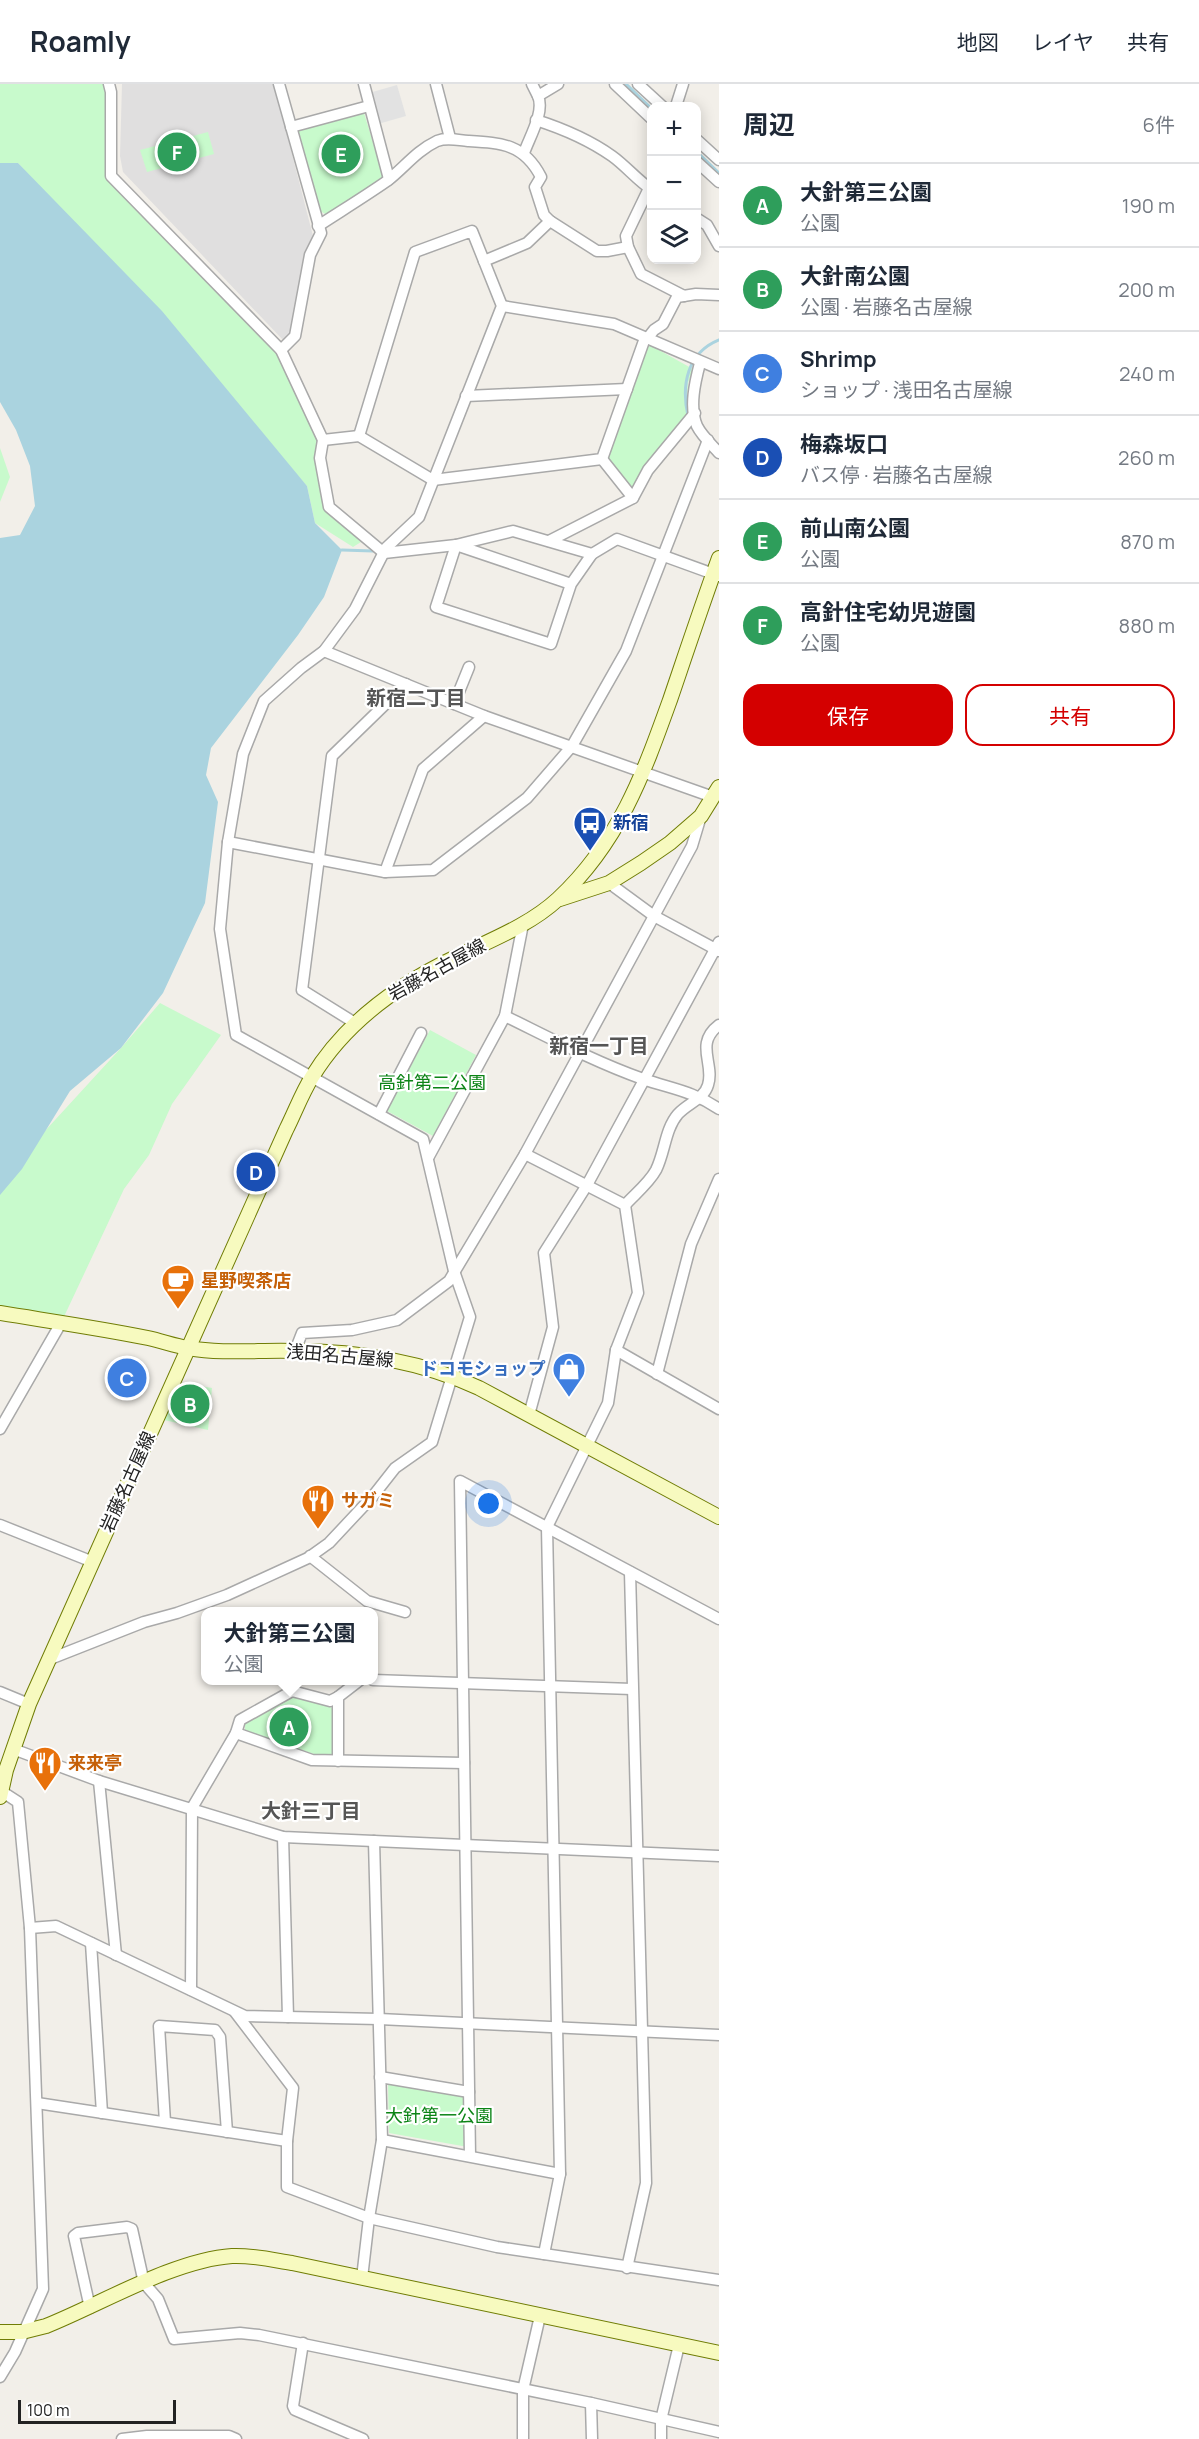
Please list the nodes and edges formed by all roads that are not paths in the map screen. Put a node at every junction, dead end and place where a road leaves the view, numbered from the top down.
1 (109, 84) edge
2 (279, 84) edge
3 (364, 84) edge
4 (436, 84) edge
5 (532, 84) edge
6 (558, 84) edge
7 (615, 84) edge
8 (638, 84) edge
9 (683, 84) edge
10 (538, 96) junction
11 (658, 102) edge
12 (677, 102) edge
13 (369, 106) junction
14 (647, 115) edge
15 (536, 120) junction
16 (291, 127) junction
17 (450, 138) junction
18 (701, 144) edge
19 (524, 153) junction
20 (719, 160) edge
21 (701, 166) edge
22 (389, 179) junction
23 (719, 182) edge
24 (647, 184) edge
25 (647, 195) edge
26 (550, 221) junction
27 (701, 221) edge
28 (318, 226) junction
29 (719, 246) edge
30 (628, 247) junction
31 (484, 261) junction
32 (719, 295) edge
33 (684, 296) junction
34 (502, 306) junction
35 (646, 338) junction
36 (281, 350) junction
37 (695, 361) junction
38 (719, 369) edge
39 (627, 389) junction
40 (466, 396) junction
41 (695, 413) junction
42 (359, 436) junction
43 (322, 440) junction
44 (708, 440) junction
45 (719, 453) edge
46 (602, 459) junction
47 (433, 480) junction
48 (633, 498) junction
49 (549, 541) junction
50 (456, 544) junction
51 (384, 553) junction
52 (592, 554) junction
53 (663, 556) junction
54 (719, 558) edge
55 (716, 575) edge
56 (571, 584) junction
57 (324, 651) junction
58 (469, 667) dead end
59 (406, 684) junction
60 (454, 704) junction
61 (484, 716) junction
62 (572, 746) junction
63 (644, 774) junction
64 (716, 794) edge
65 (701, 816) junction
66 (228, 842) junction
67 (318, 861) junction
68 (385, 872) junction
69 (609, 883) junction
70 (558, 899) junction
71 (654, 916) junction
72 (523, 924) junction
73 (718, 948) edge
74 (505, 1016) junction
75 (355, 1023) junction
76 (719, 1025) edge
77 (421, 1033) dead end
78 (578, 1052) junction
79 (312, 1077) junction
80 (643, 1079) junction
81 (701, 1097) junction
82 (719, 1109) edge
83 (379, 1114) junction
84 (525, 1154) junction
85 (428, 1158) junction
86 (719, 1179) edge
87 (586, 1185) junction
88 (625, 1205) junction
89 (454, 1271) junction
90 (0, 1313) edge
91 (61, 1323) junction
92 (188, 1348) junction
93 (616, 1350) junction
94 (295, 1351) junction
95 (657, 1374) junction
96 (451, 1375) junction
97 (719, 1409) edge
98 (529, 1416) junction
99 (1, 1425) edge
100 (585, 1447) junction
101 (719, 1517) edge
102 (0, 1525) edge
103 (548, 1527) junction
104 (310, 1556) junction
105 (93, 1562) junction
106 (630, 1572) junction
107 (405, 1612) dead end
108 (719, 1619) edge
109 (50, 1659) junction
110 (378, 1680) edge
111 (463, 1684) junction
112 (354, 1685) edge
113 (550, 1688) junction
114 (632, 1689) junction
115 (0, 1692) edge
116 (338, 1697) junction
117 (28, 1704) junction
118 (236, 1733) junction
119 (13, 1749) junction
120 (338, 1761) junction
121 (464, 1763) junction
122 (99, 1781) junction
123 (0, 1794) edge
124 (192, 1808) junction
125 (283, 1837) junction
126 (374, 1841) junction
127 (465, 1845) junction
128 (554, 1849) junction
129 (636, 1852) junction
130 (719, 1856) edge
131 (30, 1928) junction
132 (91, 1943) junction
133 (116, 1955) junction
134 (191, 1990) junction
135 (235, 2011) junction
136 (288, 2017) junction
137 (379, 2019) junction
138 (468, 2025) junction
139 (557, 2028) junction
140 (641, 2032) junction
141 (719, 2035) edge
142 (380, 2077) junction
143 (469, 2092) junction
144 (37, 2103) junction
145 (102, 2113) junction
146 (165, 2122) junction
147 (227, 2132) junction
148 (382, 2140) junction
149 (288, 2141) junction
150 (470, 2156) junction
151 (560, 2174) junction
152 (369, 2218) junction
153 (544, 2254) junction
154 (627, 2268) junction
155 (362, 2278) junction
156 (719, 2280) edge
157 (144, 2283) junction
158 (90, 2308) junction
159 (540, 2316) junction
160 (0, 2332) edge
161 (22, 2332) junction
162 (303, 2343) junction
163 (679, 2344) junction
164 (719, 2353) edge
165 (0, 2377) edge
166 (523, 2390) junction
167 (591, 2403) junction
168 (661, 2420) junction
169 (719, 2432) edge
170 (122, 2439) edge
171 (236, 2439) edge
172 (363, 2439) edge
173 (523, 2439) edge
174 (592, 2439) edge
175 (661, 2439) edge

1 - 36 street
2 - 16 street
3 - 13 street
4 - 17 street
5 - 10 street
6 - 10 street
7 - 14 street
8 - 11 street
9 - 12 street
10 - 15 street
13 - 16 street
13 - 22 street
15 - 19 street
15 - 24 street
16 - 28 street
17 - 19 street
17 - 22 street
18 - 20 street
19 - 26 street
21 - 23 street
22 - 28 street
25 - 30 street
26 - 30 street
26 - 31 street
27 - 29 street
28 - 36 street
30 - 33 street
31 - 34 street
31 - 42 street
32 - 33 street
33 - 35 street
34 - 35 street
34 - 40 street
35 - 37 street
35 - 39 street
36 - 43 street
37 - 38 street
37 - 41 street
39 - 40 street
39 - 46 street
40 - 47 street
41 - 44 street
41 - 48 street
42 - 43 street
42 - 47 street
43 - 51 street
44 - 45 street
44 - 53 street
46 - 47 street
46 - 48 street
47 - 51 street
48 - 49 street
49 - 50 street
49 - 52 street
50 - 51 street
50 - 56 street
50 - 56 street
51 - 57 street
52 - 53 street
52 - 56 street
53 - 55 street
53 - 62 street
54 - 55 main road, 岩藤名古屋線
55 - 63 main road, 岩藤名古屋線
57 - 59 street
57 - 66 street
58 - 60 street
59 - 60 street
59 - 67 street
60 - 61 street
61 - 62 street
61 - 68 street
62 - 63 street
62 - 68 street
63 - 64 street
63 - 70 main road, 岩藤名古屋線
64 - 65 main road
65 - 69 main road
65 - 71 street
66 - 67 street
66 - 79 street
67 - 68 street
67 - 75 street
69 - 70 main road
69 - 71 street
70 - 72 main road, 岩藤名古屋線
71 - 73 street
71 - 78 street
72 - 74 street
72 - 75 main road, 岩藤名古屋線
73 - 80 street
74 - 78 street
74 - 85 street
75 - 79 main road, 岩藤名古屋線
76 - 81 street
77 - 83 street
78 - 80 street
78 - 84 street
79 - 83 street
79 - 92 main road, 岩藤名古屋線
80 - 81 street
80 - 87 street
81 - 82 street
81 - 88 street
83 - 85 street
84 - 87 street
84 - 89 street
85 - 89 street
86 - 95 street
87 - 88 street
87 - 98 street
88 - 93 street
89 - 94 street
89 - 96 street
90 - 91 main road, 浅田名古屋線
91 - 92 main road, 浅田名古屋線
91 - 99 street
92 - 94 main road, 浅田名古屋線
92 - 105 main road, 岩藤名古屋線
93 - 95 street
93 - 100 street
94 - 96 main road, 浅田名古屋線
95 - 97 street
96 - 98 main road, 浅田名古屋線
96 - 104 street
98 - 100 main road, 浅田名古屋線
100 - 101 main road, 浅田名古屋線
100 - 103 street
102 - 105 street
103 - 106 street
103 - 111 street
103 - 113 street
104 - 107 street
104 - 109 street
105 - 109 main road, 岩藤名古屋線
106 - 108 street
106 - 114 street
109 - 117 main road, 岩藤名古屋線
110 - 111 street
111 - 113 street
111 - 121 street
112 - 116 street
113 - 114 street
113 - 128 street
114 - 129 street
115 - 117 street
116 - 118 street
116 - 120 street
117 - 119 main road, 岩藤名古屋線
118 - 120 street
118 - 124 street
119 - 122 street
119 - 123 main road, 岩藤名古屋線
120 - 121 street
121 - 127 street
122 - 124 street
122 - 133 street
123 - 131 street
124 - 125 street
124 - 134 street
125 - 126 street
125 - 136 street
126 - 127 street
126 - 137 street
127 - 128 street
127 - 138 street
128 - 129 street
128 - 139 street
129 - 130 street
129 - 140 street
131 - 132 street
131 - 144 street
132 - 133 street
132 - 145 street
133 - 134 street
134 - 135 street
135 - 136 street
135 - 149 street
136 - 137 street
137 - 138 street
137 - 142 street
138 - 139 street
138 - 143 street
139 - 140 street
139 - 151 street
140 - 141 street
140 - 154 street
142 - 143 street
142 - 148 street
143 - 150 street
144 - 145 street
144 - 161 street
145 - 146 street
146 - 147 street
146 - 147 street
147 - 149 street
148 - 150 street
148 - 152 street
149 - 152 street
150 - 151 street
151 - 153 street
152 - 153 street
152 - 155 street
153 - 154 street
154 - 156 street
155 - 157 main road
155 - 159 main road
157 - 158 main road
157 - 158 street
157 - 162 street
158 - 161 main road
159 - 163 main road
159 - 166 street
160 - 161 main road
161 - 165 street
162 - 166 street
162 - 172 street
163 - 164 main road
163 - 168 street
166 - 167 street
166 - 173 street
167 - 168 street
167 - 174 street
168 - 169 street
168 - 175 street
170 - 171 street

